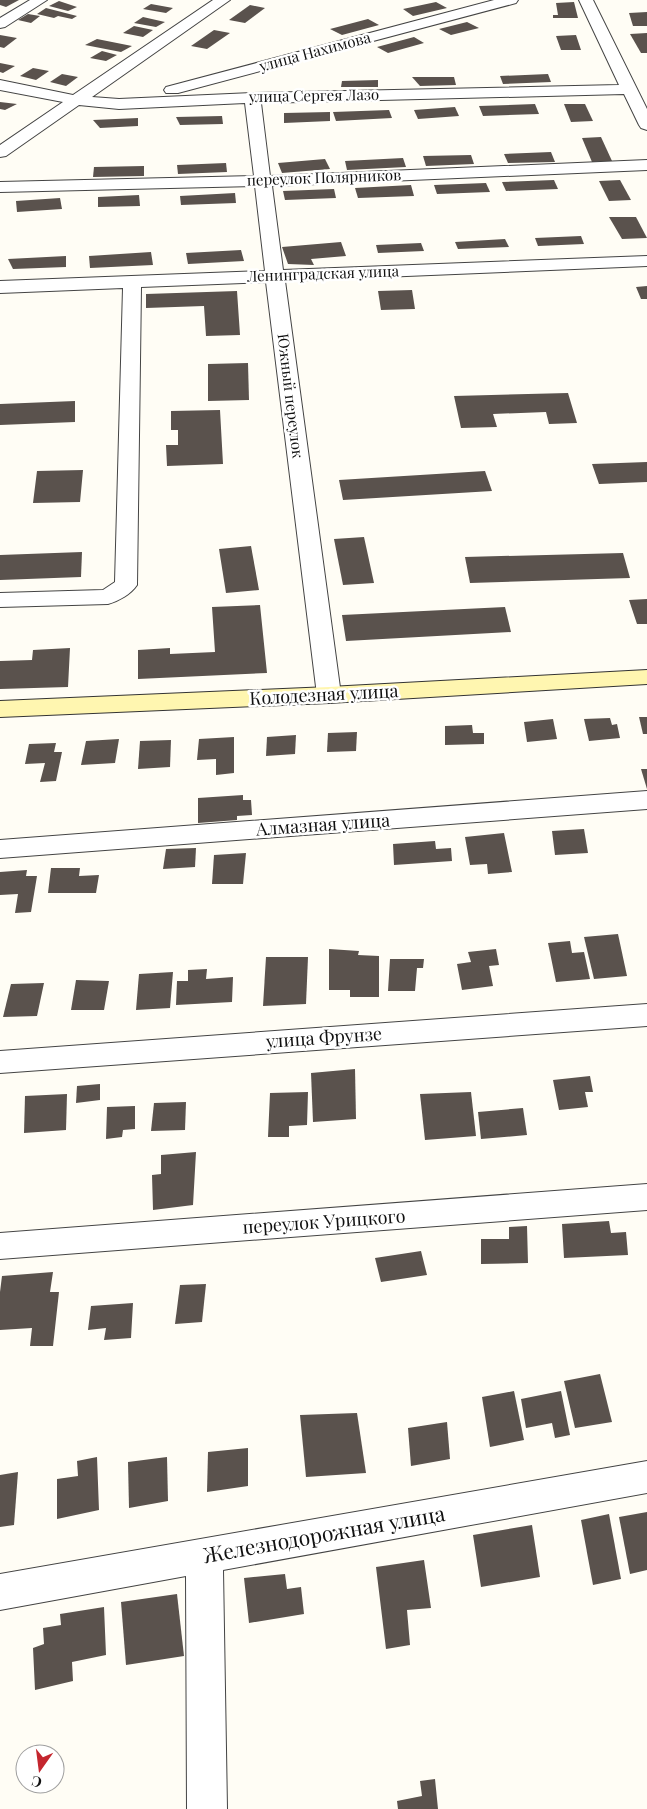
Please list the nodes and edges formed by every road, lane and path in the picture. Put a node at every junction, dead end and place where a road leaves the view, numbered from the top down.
1 (40, 0) edge
2 (223, 0) edge
3 (511, 0) edge
4 (586, 0) edge
5 (0, 24) edge
6 (0, 85) edge
7 (629, 89) junction
8 (252, 98) junction
9 (76, 100) junction
10 (119, 104) junction
11 (647, 125) edge
12 (0, 152) edge
13 (647, 165) edge
14 (263, 181) junction
15 (0, 187) edge
16 (647, 261) edge
17 (275, 276) junction
18 (132, 281) junction
19 (0, 287) edge
20 (0, 600) edge
21 (647, 677) edge
22 (329, 695) junction
23 (0, 709) edge
24 (647, 800) edge
25 (0, 849) edge
26 (647, 1014) edge
27 (0, 1062) edge
28 (647, 1197) edge
29 (0, 1246) edge
30 (647, 1477) edge
31 (204, 1556) junction
32 (0, 1592) edge
33 (206, 1809) edge

1 - 5 street
2 - 9 street
3 - 10 street, улица Нахимова
4 - 7 street
6 - 9 street, улица Сергея Лазо
7 - 8 street, улица Сергея Лазо
7 - 11 street
8 - 10 street, улица Сергея Лазо
8 - 14 street, Южный переулок
9 - 10 street, улица Сергея Лазо
9 - 12 street
13 - 14 street, переулок Полярников
14 - 15 street, переулок Полярников
14 - 17 street, Южный переулок
16 - 17 street, Ленинградская улица
17 - 18 street, Ленинградская улица
17 - 22 street, Южный переулок
18 - 19 street, Ленинградская улица
18 - 20 street
21 - 22 main road, Колодезная улица
22 - 23 main road, Колодезная улица
24 - 25 street, Алмазная улица
26 - 27 street, улица Фрунзе
28 - 29 street, переулок Урицкого
30 - 31 street, Железнодорожная улица
31 - 32 street, Железнодорожная улица
31 - 33 street

